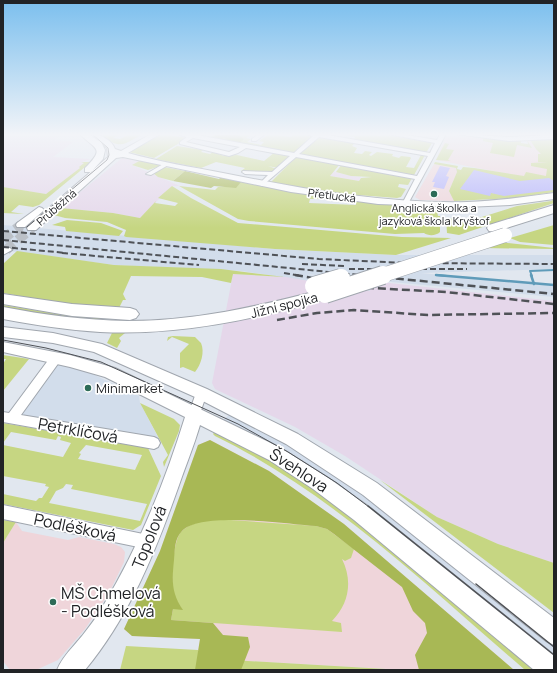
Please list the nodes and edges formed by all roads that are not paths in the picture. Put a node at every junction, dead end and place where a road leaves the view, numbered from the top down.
1 (96, 165) edge
2 (98, 165) edge
3 (164, 165) edge
4 (174, 165) edge
5 (283, 165) edge
6 (354, 165) edge
7 (425, 165) edge
8 (245, 172) dead end
9 (149, 174) dead end
10 (273, 174) junction
11 (418, 178) junction
12 (262, 184) junction
13 (554, 196) edge
14 (406, 202) junction
15 (554, 209) edge
16 (554, 219) edge
17 (21, 225) tunnel mouth
18 (32, 228) tunnel mouth
19 (499, 232) junction
20 (3, 299) edge
21 (3, 313) edge
22 (104, 320) junction
23 (3, 332) edge
24 (3, 347) edge
25 (56, 358) junction
26 (201, 393) junction
27 (195, 413) junction
28 (7, 418) edge
29 (154, 443) dead end
30 (3, 512) edge
31 (148, 542) junction
32 (554, 633) edge
33 (69, 670) edge
34 (553, 670) edge

1 - 17 main road, Průběžná
2 - 18 main road, Průběžná
3 - 9 street
4 - 12 main road, Přetlucká
5 - 10 street
6 - 11 street
7 - 11 street
8 - 10 street
10 - 12 street
11 - 14 street
12 - 14 main road, Přetlucká
13 - 14 main road, Přetlucká
15 - 19 highway, Jižní spojka
16 - 19 highway, Jižní spojka
19 - 22 highway, Jižní spojka, bridge
20 - 22 highway, Jižní spojka
21 - 22 highway, Jižní spojka
23 - 26 main road, Švehlova
24 - 25 main road, Švehlova
25 - 27 main road, Švehlova
25 - 28 street
26 - 27 street
26 - 32 main road, Švehlova
27 - 31 main road, Topolová
27 - 34 main road, Švehlova
28 - 29 street, Petrklíčová
30 - 31 street, Podléšková
31 - 33 main road, Topolová

